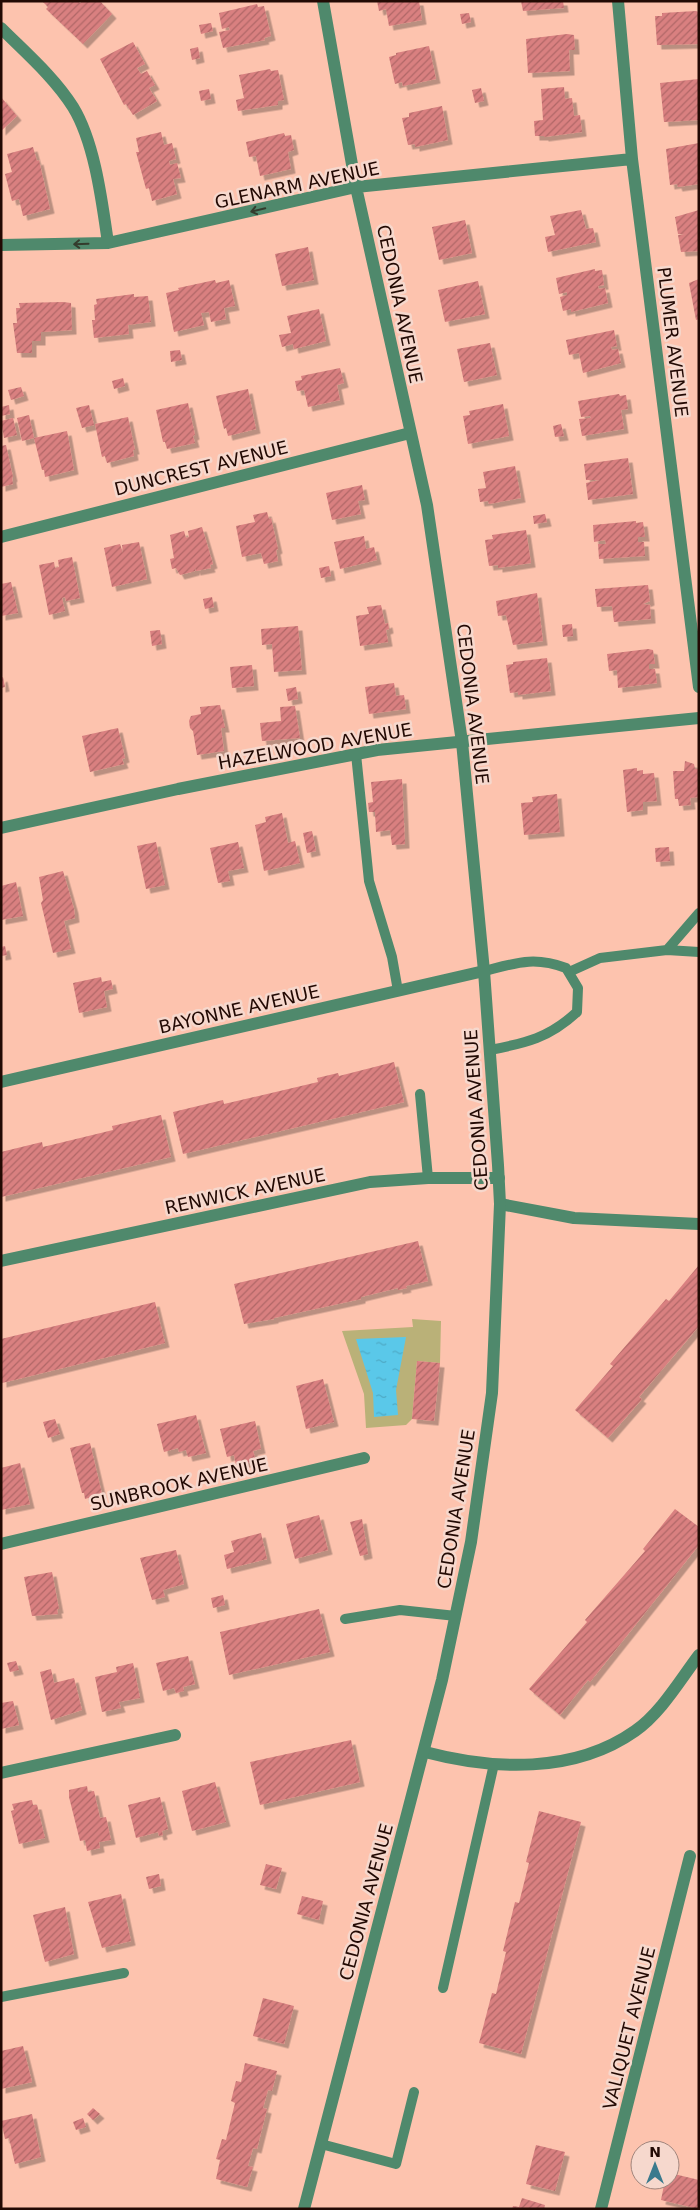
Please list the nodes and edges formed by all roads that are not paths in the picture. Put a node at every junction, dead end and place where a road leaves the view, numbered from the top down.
1 (323, 1) edge
2 (618, 1) edge
3 (1, 28) edge
4 (632, 158) junction
5 (356, 187) junction
6 (108, 243) junction
7 (1, 245) edge
8 (410, 433) junction
9 (1, 537) edge
10 (699, 688) edge
11 (699, 718) edge
12 (462, 742) junction
13 (356, 754) junction
14 (1, 828) edge
15 (699, 913) edge
16 (667, 950) junction
17 (699, 952) edge
18 (484, 971) junction
19 (569, 972) junction
20 (398, 991) junction
21 (490, 1050) junction
22 (1, 1082) edge
23 (420, 1094) dead end
24 (428, 1178) junction
25 (499, 1178) junction
26 (500, 1204) junction
27 (699, 1224) edge
28 (1, 1261) edge
29 (364, 1458) dead end
30 (1, 1544) edge
31 (456, 1616) junction
32 (345, 1619) dead end
33 (699, 1655) edge
34 (175, 1735) dead end
35 (425, 1752) junction
36 (494, 1764) junction
37 (1, 1773) edge
38 (690, 1856) dead end
39 (124, 1973) dead end
40 (443, 1988) dead end
41 (1, 1997) edge
42 (414, 2092) dead end
43 (321, 2144) junction
44 (304, 2209) edge
45 (602, 2209) edge

1 - 5 street, CEDONIA AVENUE
2 - 4 street, PLUMER AVENUE
3 - 6 street
4 - 5 street, GLENARM AVENUE
4 - 10 street, PLUMER AVENUE
5 -> 6 street, GLENARM AVENUE
5 - 8 street, CEDONIA AVENUE
6 -> 7 street, GLENARM AVENUE
8 - 9 street, DUNCREST AVENUE
8 - 12 street, CEDONIA AVENUE
11 - 12 street, HAZELWOOD AVENUE
12 - 13 street, HAZELWOOD AVENUE
12 - 18 street, CEDONIA AVENUE
13 - 14 street, HAZELWOOD AVENUE
13 - 20 lane
15 - 16 lane
16 - 17 lane
16 - 19 lane
18 - 19 lane
18 - 20 street, BAYONNE AVENUE
18 - 21 street, CEDONIA AVENUE
19 - 21 lane
20 - 22 street, BAYONNE AVENUE
21 - 25 street, CEDONIA AVENUE
23 - 24 lane
24 - 25 street, RENWICK AVENUE
24 - 28 street, RENWICK AVENUE
25 - 26 street, CEDONIA AVENUE
26 - 27 street
26 - 31 street, CEDONIA AVENUE
29 - 30 street, SUNBROOK AVENUE
31 - 32 lane
31 - 35 street, CEDONIA AVENUE
33 - 36 street
34 - 37 street
35 - 36 street
35 - 43 street, CEDONIA AVENUE
36 - 40 lane
38 - 45 street, VALIQUET AVENUE
39 - 41 lane
42 - 43 lane
43 - 44 street, CEDONIA AVENUE

